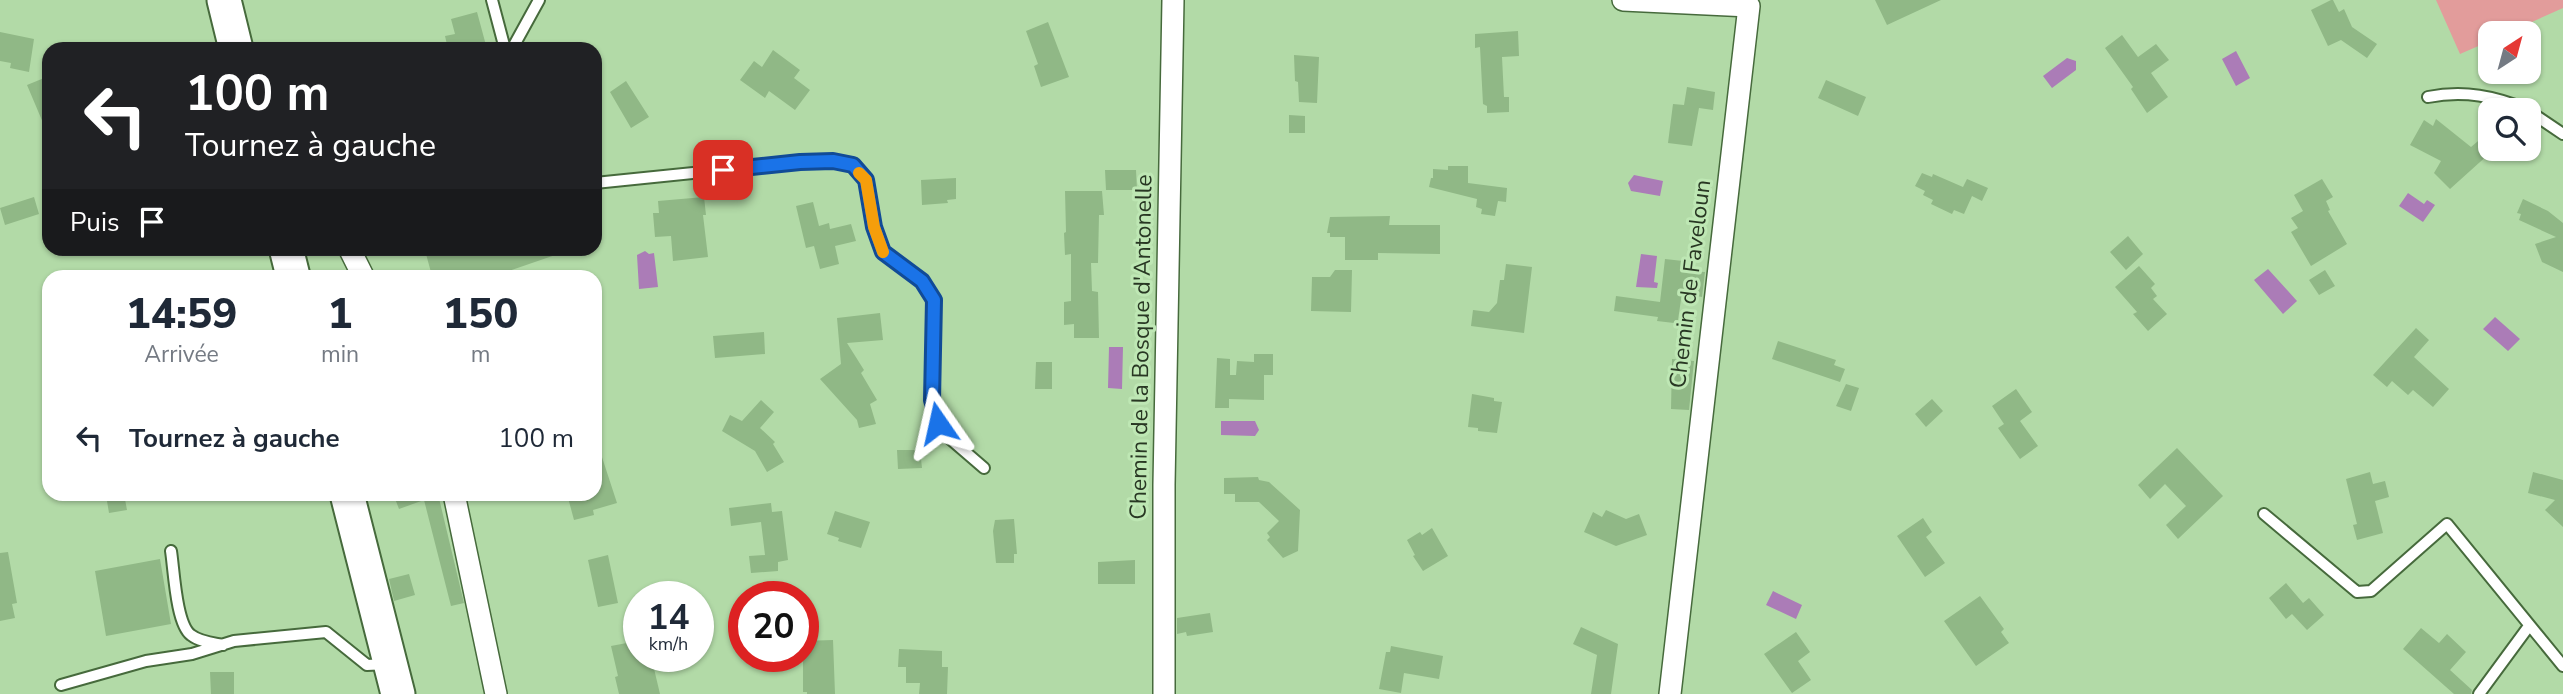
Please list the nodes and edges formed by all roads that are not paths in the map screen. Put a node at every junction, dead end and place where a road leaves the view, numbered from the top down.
1 (224, 0) edge
2 (492, 0) edge
3 (539, 0) edge
4 (1173, 0) edge
5 (1623, 0) edge
6 (234, 42) edge
7 (503, 42) edge
8 (516, 42) edge
9 (2428, 97) dead end
10 (2497, 98) edge
11 (2541, 118) edge
12 (2563, 134) edge
13 (602, 182) edge
14 (984, 468) dead end
15 (349, 501) edge
16 (455, 501) edge
17 (2264, 514) dead end
18 (172, 551) dead end
19 (2529, 626) junction
20 (223, 645) junction
21 (2563, 666) edge
22 (394, 679) edge
23 (61, 684) dead end
24 (496, 694) edge
25 (1164, 694) edge
26 (1670, 694) edge
27 (2479, 694) edge

1 - 6 main road
2 - 7 lane
3 - 8 lane
4 - 25 street, Chemin de la Bosque d'Antonelle
5 - 26 street, Chemin de Faveloun
9 - 10 lane
11 - 12 lane
13 - 14 lane
15 - 22 main road
16 - 24 street
17 - 19 lane
18 - 20 lane
19 - 21 lane
19 - 27 lane
20 - 22 lane
20 - 23 lane

